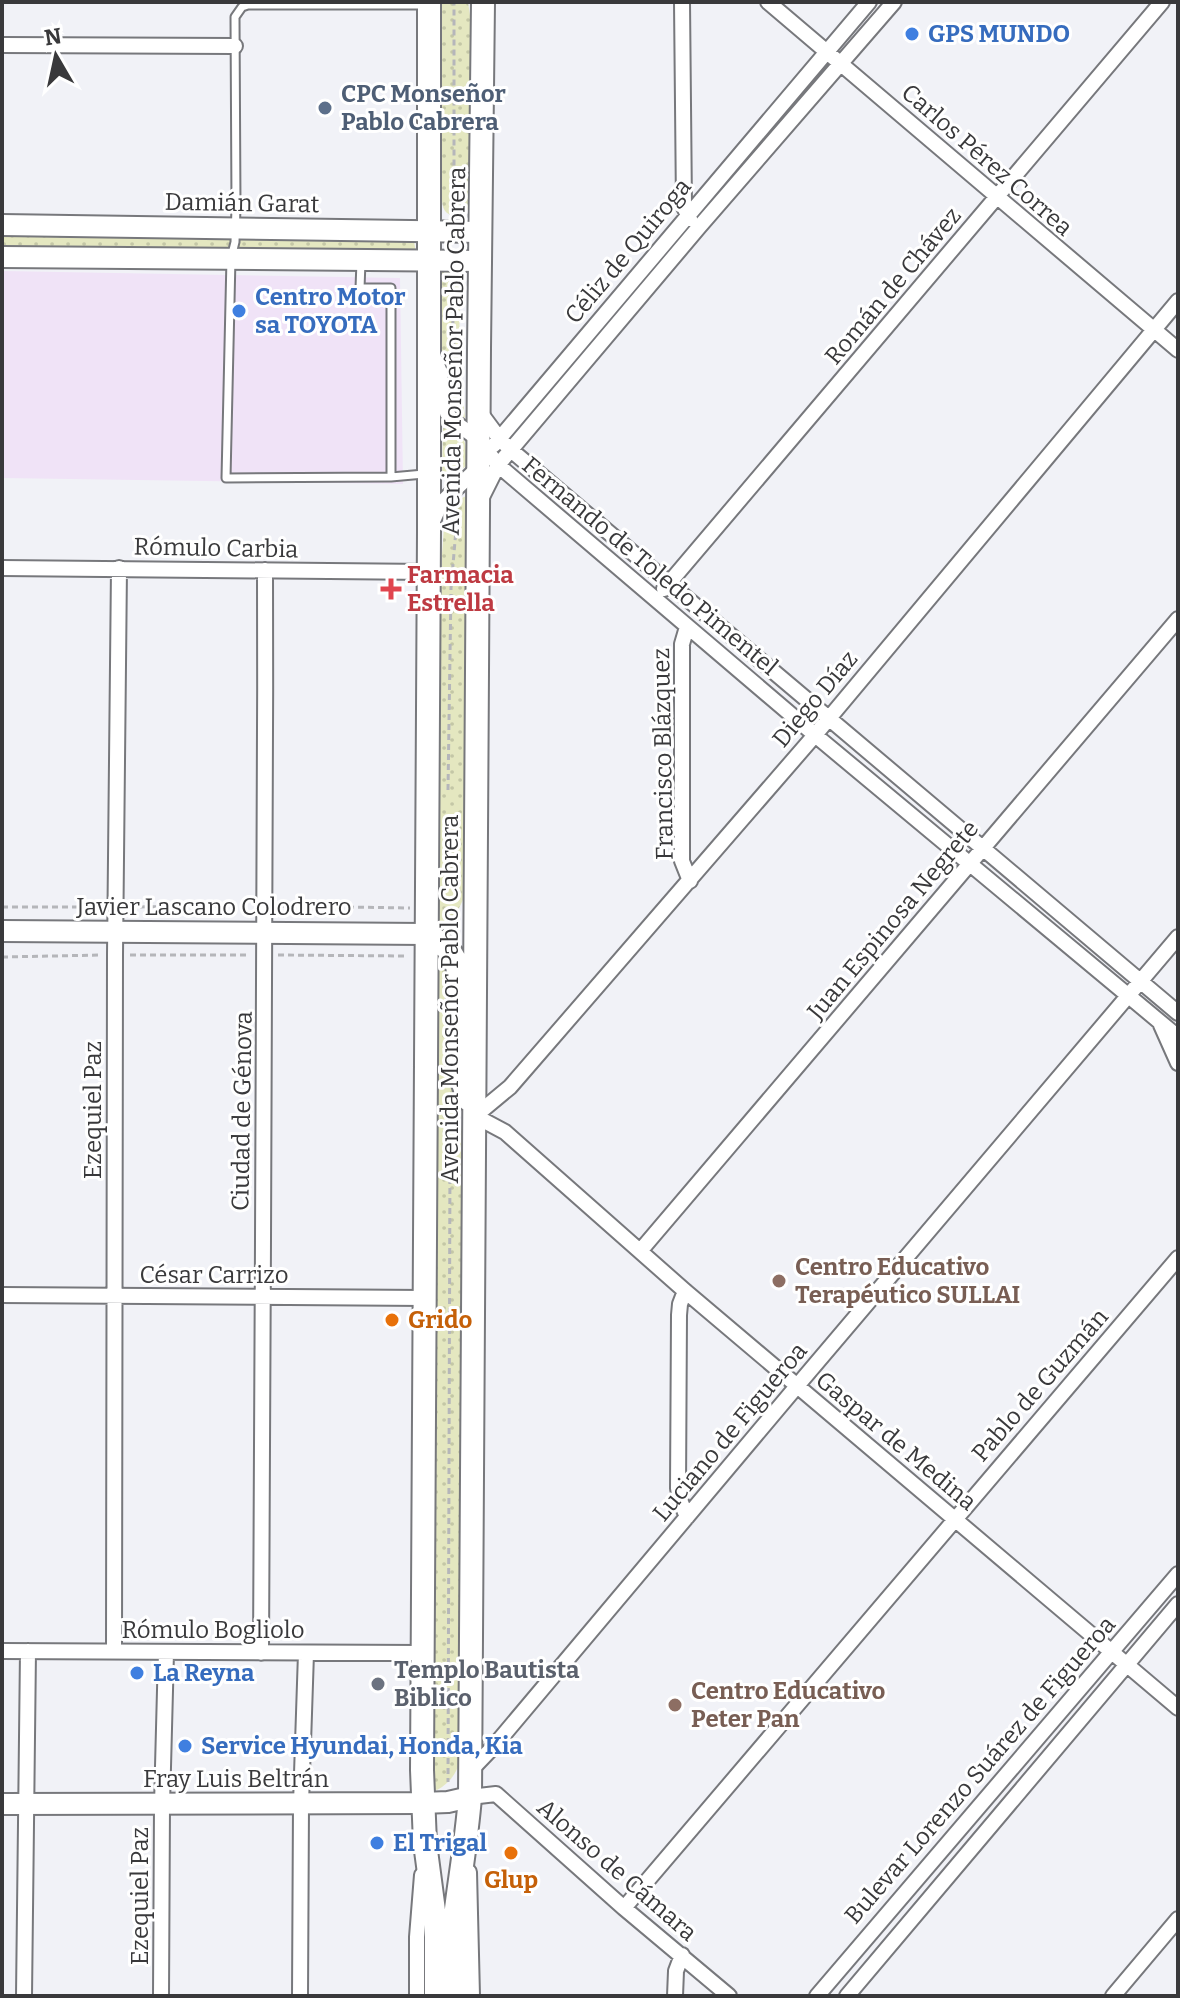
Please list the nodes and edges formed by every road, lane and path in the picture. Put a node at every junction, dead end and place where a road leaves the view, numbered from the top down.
1 (454, 2) edge
2 (483, 2) edge
3 (682, 2) edge
4 (768, 2) edge
5 (869, 2) edge
6 (894, 2) edge
7 (1162, 2) edge
8 (429, 4) edge
9 (2, 45) edge
10 (235, 46) junction
11 (826, 51) junction
12 (841, 64) junction
13 (395, 98) dead end
14 (504, 100) dead end
15 (997, 198) junction
16 (687, 216) junction
17 (2, 225) edge
18 (699, 227) junction
19 (235, 229) junction
20 (438, 232) junction
21 (481, 232) junction
22 (2, 257) edge
23 (231, 258) junction
24 (361, 259) junction
25 (439, 260) junction
26 (481, 261) junction
27 (1178, 301) edge
28 (1153, 330) junction
29 (429, 347) junction
30 (1178, 350) edge
31 (456, 374) dead end
32 (511, 450) junction
33 (489, 453) junction
34 (429, 473) junction
35 (391, 477) junction
36 (457, 489) junction
37 (429, 532) junction
38 (2, 568) edge
39 (119, 568) junction
40 (265, 570) junction
41 (429, 572) junction
42 (669, 584) junction
43 (655, 598) junction
44 (1178, 619) edge
45 (687, 627) junction
46 (828, 719) junction
47 (815, 735) junction
48 (448, 793) dead end
49 (983, 848) junction
50 (969, 864) junction
51 (690, 881) junction
52 (476, 899) junction
53 (266, 906) junction
54 (2, 907) edge
55 (115, 907) junction
56 (427, 908) junction
57 (2, 931) edge
58 (115, 932) junction
59 (266, 932) junction
60 (427, 934) junction
61 (1178, 937) edge
62 (115, 955) junction
63 (266, 955) junction
64 (2, 957) edge
65 (425, 969) junction
66 (1141, 982) junction
67 (1128, 996) junction
68 (1178, 1013) edge
69 (1160, 1021) junction
70 (1178, 1037) edge
71 (1178, 1063) edge
72 (447, 1096) dead end
73 (475, 1116) junction
74 (641, 1250) junction
75 (1178, 1258) edge
76 (685, 1291) junction
77 (2, 1295) edge
78 (115, 1296) junction
79 (262, 1297) junction
80 (425, 1298) junction
81 (797, 1386) junction
82 (687, 1517) junction
83 (954, 1519) junction
84 (1178, 1574) edge
85 (1178, 1604) edge
86 (1112, 1650) junction
87 (2, 1651) edge
88 (28, 1651) junction
89 (114, 1652) junction
90 (166, 1652) junction
91 (261, 1653) junction
92 (306, 1653) junction
93 (423, 1653) junction
94 (1127, 1663) junction
95 (1178, 1708) edge
96 (471, 1770) junction
97 (470, 1797) junction
98 (448, 1802) junction
99 (422, 1803) junction
100 (2, 1804) edge
101 (301, 1804) junction
102 (26, 1805) junction
103 (162, 1805) junction
104 (468, 1831) junction
105 (425, 1843) junction
106 (624, 1908) junction
107 (1178, 1919) edge
108 (682, 1955) junction
109 (24, 1996) edge
110 (161, 1996) edge
111 (300, 1996) edge
112 (417, 1996) edge
113 (436, 1996) edge
114 (455, 1996) edge
115 (472, 1996) edge
116 (675, 1996) edge
117 (729, 1996) edge
118 (817, 1996) edge
119 (847, 1996) edge
120 (1113, 1996) edge

1 - 20 path
2 - 21 main road, Avenida Monseñor Pablo Cabrera
3 - 16 street
4 - 11 street, Carlos Pérez Correa
5 - 11 street, Céliz de Quiroga
6 - 12 street, Céliz de Quiroga
7 - 15 street, Román de Chávez
8 - 10 lane
8 - 20 main road, Avenida Monseñor Pablo Cabrera
9 - 10 street
10 - 19 lane
11 - 12 street, Carlos Pérez Correa
11 - 16 street, Céliz de Quiroga
12 - 15 street, Carlos Pérez Correa
12 - 18 street, Céliz de Quiroga
13 - 14 path, bridge
15 - 28 street, Carlos Pérez Correa
15 - 42 street, Román de Chávez
16 - 18 street
16 - 33 street, Céliz de Quiroga
17 - 19 main road, Damián Garat
18 - 32 street, Céliz de Quiroga
19 - 20 main road, Damián Garat
19 - 23 lane
20 - 21 main road, Damián Garat
20 - 25 main road, Avenida Monseñor Pablo Cabrera
21 - 26 main road, Avenida Monseñor Pablo Cabrera
22 - 23 main road
23 - 24 main road
23 - 35 lane
24 - 25 main road
24 - 35 lane
25 - 26 main road
25 - 29 main road, Avenida Monseñor Pablo Cabrera
25 - 31 path
26 - 33 main road, Avenida Monseñor Pablo Cabrera
27 - 28 street, Diego Díaz
28 - 30 street, Carlos Pérez Correa
28 - 46 street, Diego Díaz
29 - 33 street, Fernando de Toledo Pimentel
29 - 34 main road, Avenida Monseñor Pablo Cabrera
32 - 33 street, Fernando de Toledo Pimentel
32 - 42 street, Fernando de Toledo Pimentel
33 - 36 street, Céliz de Quiroga
33 - 43 street, Fernando de Toledo Pimentel
33 - 52 main road, Avenida Monseñor Pablo Cabrera
34 - 35 lane
34 - 37 main road, Avenida Monseñor Pablo Cabrera
36 - 37 street, Céliz de Quiroga
36 - 48 path
37 - 41 main road, Avenida Monseñor Pablo Cabrera
38 - 39 street, Rómulo Carbia
39 - 40 street, Rómulo Carbia
39 - 55 street, Ezequiel Paz
40 - 41 street, Rómulo Carbia
40 - 53 street, Ciudad de Génova
41 - 56 main road, Avenida Monseñor Pablo Cabrera
42 - 43 street, Román de Chávez
42 - 46 street, Fernando de Toledo Pimentel
43 - 45 street, Fernando de Toledo Pimentel
44 - 49 street, Juan Espinosa Negrete
45 - 47 street, Fernando de Toledo Pimentel
45 - 51 street, Francisco Blázquez
46 - 47 street, Diego Díaz
46 - 49 street, Fernando de Toledo Pimentel
47 - 50 street, Fernando de Toledo Pimentel
47 - 51 street, Diego Díaz
49 - 50 street, Juan Espinosa Negrete
49 - 66 street, Fernando de Toledo Pimentel
50 - 67 street, Fernando de Toledo Pimentel
50 - 74 street, Juan Espinosa Negrete
51 - 73 street, Diego Díaz
52 - 60 main road
52 - 73 main road, Avenida Monseñor Pablo Cabrera
53 - 55 path
53 - 56 path
53 - 59 street, Ciudad de Génova
54 - 55 path
55 - 58 street, Ezequiel Paz
56 - 60 main road, Avenida Monseñor Pablo Cabrera
57 - 58 main road, Javier Lascano Colodrero
58 - 59 main road, Javier Lascano Colodrero
58 - 62 street, Ezequiel Paz
59 - 60 main road, Javier Lascano Colodrero
59 - 63 street, Ciudad de Génova
60 - 65 main road, Avenida Monseñor Pablo Cabrera
60 - 73 main road
61 - 66 street, Luciano de Figueroa
62 - 63 path
62 - 64 path
62 - 78 street, Ezequiel Paz
63 - 65 path
63 - 79 street, Ciudad de Génova
65 - 80 main road, Avenida Monseñor Pablo Cabrera
66 - 67 street, Luciano de Figueroa
66 - 68 street, Fernando de Toledo Pimentel
67 - 69 street, Fernando de Toledo Pimentel
67 - 81 street, Luciano de Figueroa
69 - 70 street, Fernando de Toledo Pimentel
69 - 71 street
72 - 98 path
73 - 74 street, Gaspar de Medina
73 - 96 main road, Avenida Monseñor Pablo Cabrera
74 - 76 street, Gaspar de Medina
75 - 83 street, Pablo de Guzmán
76 - 81 street, Gaspar de Medina
76 - 82 street
77 - 78 street, César Carrizo
78 - 79 street, César Carrizo
78 - 89 street, Ezequiel Paz
79 - 80 street, César Carrizo
79 - 91 street, Ciudad de Génova
80 - 93 main road, Avenida Monseñor Pablo Cabrera
81 - 82 street, Luciano de Figueroa
81 - 83 street, Gaspar de Medina
82 - 96 street, Luciano de Figueroa
83 - 86 street, Gaspar de Medina
83 - 106 street, Pablo de Guzmán
84 - 86 street, Bulevar Lorenzo Suárez de Figueroa
85 - 94 street, Bulevar Lorenzo Suárez de Figueroa
86 - 94 street, Gaspar de Medina
86 - 118 street, Bulevar Lorenzo Suárez de Figueroa
87 - 88 street, Rómulo Bogliolo
88 - 89 street, Rómulo Bogliolo
88 - 102 street
89 - 90 street, Rómulo Bogliolo
90 - 91 street, Rómulo Bogliolo
90 - 103 street, Ezequiel Paz
91 - 92 street, Rómulo Bogliolo
92 - 93 street, Rómulo Bogliolo
92 - 101 street
93 - 99 main road, Avenida Monseñor Pablo Cabrera
94 - 95 street, Gaspar de Medina
94 - 119 street, Bulevar Lorenzo Suárez de Figueroa
96 - 97 main road, Avenida Monseñor Pablo Cabrera
97 - 98 main road, Fray Luis Beltrán
97 - 104 main road, Avenida Monseñor Pablo Cabrera
97 - 106 street, Alonso de Cámara
98 - 99 main road, Fray Luis Beltrán
99 - 101 main road, Fray Luis Beltrán
99 - 105 main road, Avenida Monseñor Pablo Cabrera
100 - 102 main road, Fray Luis Beltrán
101 - 103 main road, Fray Luis Beltrán
101 - 111 street
102 - 103 main road, Fray Luis Beltrán
102 - 109 street
103 - 110 street, Ezequiel Paz
104 - 114 main road, Avenida Monseñor Pablo Cabrera
104 - 115 street
105 - 112 street, Avenida Monseñor Pablo Cabrera
105 - 113 main road, Avenida Monseñor Pablo Cabrera
106 - 108 street, Alonso de Cámara
107 - 120 street
108 - 116 street
108 - 117 street, Alonso de Cámara

